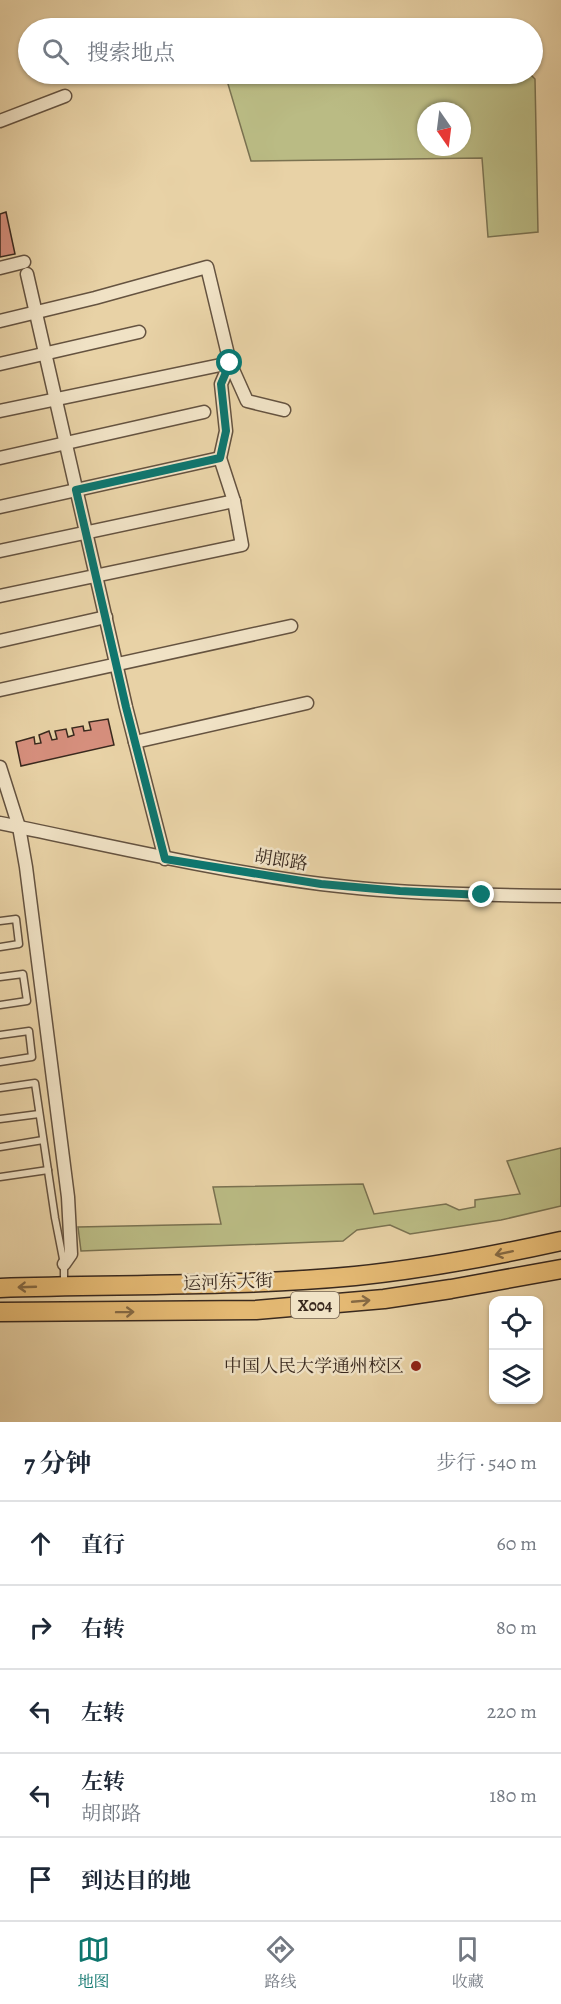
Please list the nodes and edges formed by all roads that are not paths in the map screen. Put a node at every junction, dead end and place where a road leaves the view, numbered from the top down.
1 (65, 96) dead end
2 (0, 121) edge
3 (0, 268) edge
4 (36, 314) junction
5 (0, 321) edge
6 (139, 332) dead end
7 (45, 352) junction
8 (230, 363) junction
9 (0, 364) edge
10 (56, 399) junction
11 (284, 410) dead end
12 (0, 411) edge
13 (204, 412) dead end
14 (66, 443) junction
15 (0, 458) edge
16 (220, 458) junction
17 (76, 490) junction
18 (234, 501) junction
19 (0, 507) edge
20 (86, 532) junction
21 (0, 550) edge
22 (96, 576) junction
23 (0, 596) edge
24 (106, 618) junction
25 (291, 626) dead end
26 (0, 641) edge
27 (117, 664) junction
28 (0, 690) edge
29 (307, 703) dead end
30 (135, 742) junction
31 (0, 767) edge
32 (0, 823) edge
33 (19, 827) junction
34 (165, 859) junction
35 (561, 896) edge
36 (0, 921) edge
37 (0, 947) edge
38 (0, 977) edge
39 (0, 1005) edge
40 (0, 1035) edge
41 (0, 1062) edge
42 (0, 1088) edge
43 (39, 1114) junction
44 (0, 1119) edge
45 (43, 1140) junction
46 (0, 1147) edge
47 (48, 1170) junction
48 (0, 1177) edge
49 (561, 1241) edge
50 (64, 1264) junction
51 (561, 1269) edge
52 (64, 1286) junction
53 (0, 1288) edge
54 (0, 1312) edge

1 - 2 street
3 - 4 street
4 - 5 street
4 - 7 street
4 - 8 street
6 - 7 street
7 - 9 street
7 - 10 street
8 - 10 street
8 - 11 street
8 - 16 street
10 - 12 street
10 - 14 street
13 - 14 street
14 - 15 street
14 - 17 street
16 - 17 street
16 - 18 street
17 - 19 street
17 - 20 street
18 - 20 street
18 - 22 street
20 - 21 street
20 - 22 street
22 - 23 street
22 - 24 street
24 - 26 street
24 - 27 street
25 - 27 street
27 - 28 street
27 - 30 street
29 - 30 street
30 - 34 street
31 - 33 street
32 - 33 street, 胡郎路
33 - 34 street, 胡郎路
33 - 50 street
34 - 35 street, 胡郎路
36 - 37 lane
38 - 39 lane
40 - 41 lane
42 - 43 lane
43 - 44 lane
43 - 45 lane
45 - 46 lane
45 - 47 lane
47 - 48 lane
47 - 50 lane
49 -> 52 main road, 运河东大街 / X004
50 - 52 lane
54 -> 51 main road, 运河东大街 / X004
52 -> 53 main road, 运河东大街 / X004

